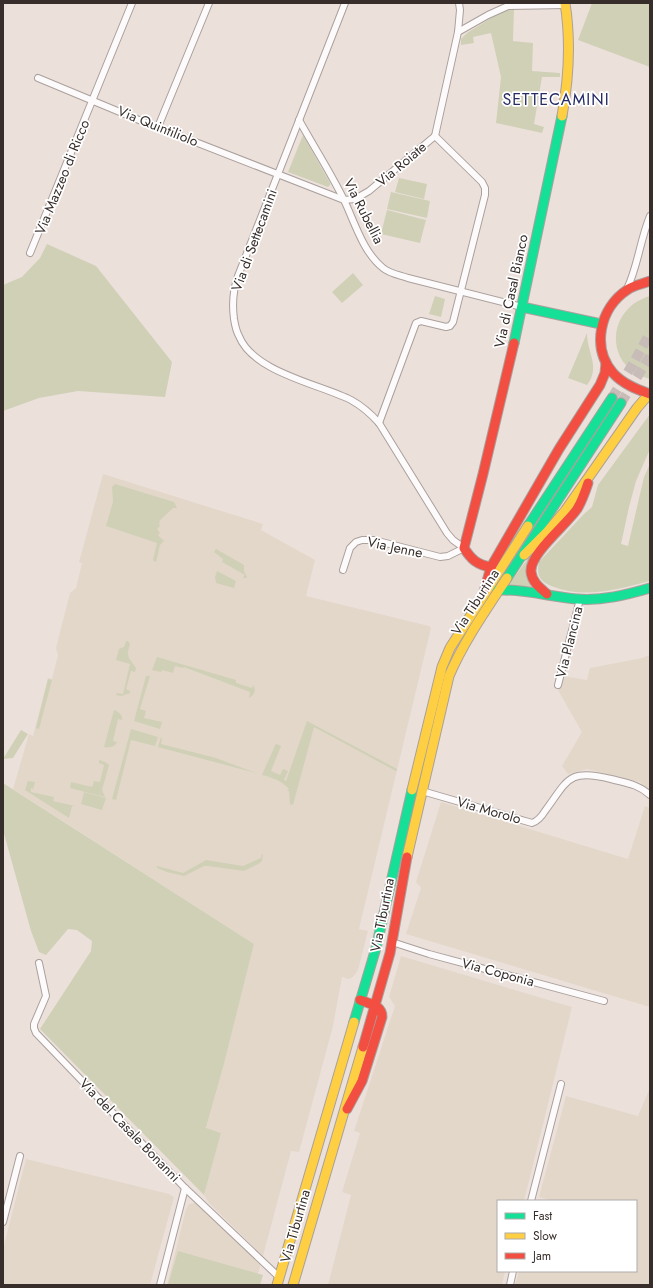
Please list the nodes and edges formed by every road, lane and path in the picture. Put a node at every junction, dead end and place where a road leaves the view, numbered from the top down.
1 (132, 3) edge
2 (209, 3) edge
3 (345, 3) edge
4 (459, 3) edge
5 (566, 4) edge
6 (458, 32) junction
7 (38, 78) dead end
8 (93, 100) junction
9 (299, 120) junction
10 (158, 127) junction
11 (436, 136) junction
12 (278, 174) junction
13 (344, 200) junction
14 (650, 216) edge
15 (30, 253) dead end
16 (650, 281) edge
17 (627, 289) junction
18 (461, 292) junction
19 (522, 307) junction
20 (601, 324) junction
21 (606, 363) junction
22 (650, 394) edge
23 (612, 398) tunnel mouth
24 (621, 403) tunnel mouth
25 (379, 423) junction
26 (589, 476) junction
27 (464, 548) junction
28 (518, 561) junction
29 (491, 567) junction
30 (343, 570) dead end
31 (650, 588) edge
32 (498, 590) junction
33 (484, 594) junction
34 (546, 594) junction
35 (580, 599) junction
36 (558, 685) dead end
37 (422, 792) junction
38 (650, 795) edge
39 (392, 942) junction
40 (39, 962) dead end
41 (360, 1000) junction
42 (604, 1001) dead end
43 (374, 1005) junction
44 (561, 1084) dead end
45 (20, 1156) dead end
46 (185, 1188) junction
47 (531, 1200) edge
48 (3, 1222) edge
49 (513, 1272) edge
50 (296, 1280) edge
51 (278, 1281) edge
52 (160, 1285) edge
53 (293, 1285) edge
54 (510, 1285) edge

1 - 8 street, Via Mazzeo di Ricco
2 - 10 street
3 - 9 street, Via di Settecamini
4 - 6 street
5 - 6 street
5 - 19 main road, Via di Casal Bianco
6 - 11 street
7 - 8 street, Via Quintiliolo
8 - 10 street, Via Quintiliolo
8 - 15 street, Via Mazzeo di Ricco
9 - 12 street, Via di Settecamini
9 - 13 street, Via Rubellia
10 - 12 street, Via Quintiliolo
11 - 13 street, Via Roiate
11 - 18 street
12 - 13 street
12 - 25 street, Via di Settecamini
13 - 18 street, Via Rubellia
14 - 17 street, Via Tiburtina
16 - 17 main road, Via Tiburtina
17 - 20 main road, Via Tiburtina
18 - 19 street
18 - 25 street
19 - 20 main road
19 - 27 main road, Via di Casal Bianco
20 - 21 main road, Via Tiburtina
21 - 22 main road, Via Tiburtina
21 - 29 main road, Via Tiburtina
22 - 26 main road, Via Tiburtina
23 - 33 main road, Via Tiburtina
24 - 28 main road, Via Tiburtina
25 - 27 street, Via di Settecamini
26 - 28 main road, Via Tiburtina
26 - 34 main road
27 - 29 main road
27 - 30 street, Via Jenne
28 - 32 main road, Via Tiburtina
29 - 33 main road, Via Tiburtina
31 - 35 main road
32 - 34 main road
32 - 37 main road, Via Tiburtina
33 - 41 main road, Via Tiburtina
34 - 35 main road
35 - 36 street, Via Plancina
37 - 38 street, Via Morolo
37 - 39 main road, Via Tiburtina
39 - 42 street, Via Coponia
39 - 43 main road, Via Tiburtina
40 - 46 street, Via del Casale Bonanni
41 - 43 main road
41 - 51 main road, Via Tiburtina
43 - 50 main road, Via Tiburtina
44 - 47 street
45 - 48 street
46 - 51 street, Via del Casale Bonanni
46 - 52 street
49 - 54 street
50 - 53 main road, Via Tiburtina

